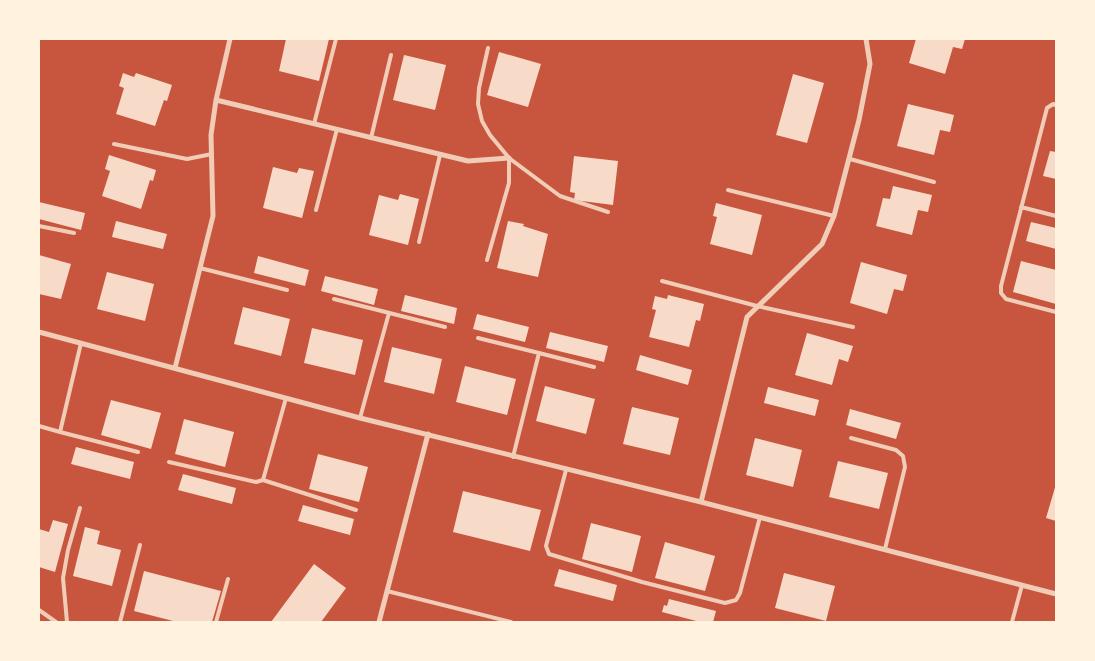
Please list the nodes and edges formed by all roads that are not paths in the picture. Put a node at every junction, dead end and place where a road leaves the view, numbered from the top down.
1 (230, 39) edge
2 (336, 39) edge
3 (866, 39) edge
4 (488, 48) dead end
5 (391, 55) dead end
6 (216, 100) junction
7 (1056, 105) edge
8 (314, 124) junction
9 (337, 129) junction
10 (371, 138) junction
11 (114, 144) dead end
12 (212, 154) junction
13 (440, 154) junction
14 (509, 158) junction
15 (850, 159) junction
16 (934, 182) dead end
17 (728, 190) dead end
18 (1021, 207) junction
19 (316, 210) dead end
20 (608, 212) dead end
21 (834, 216) junction
22 (1056, 216) edge
23 (39, 226) edge
24 (74, 233) dead end
25 (419, 242) dead end
26 (487, 260) dead end
27 (200, 268) junction
28 (662, 281) dead end
29 (287, 290) dead end
30 (334, 299) dead end
31 (757, 306) junction
32 (1056, 312) edge
33 (389, 313) junction
34 (445, 327) dead end
35 (853, 327) dead end
36 (39, 332) edge
37 (478, 338) dead end
38 (81, 343) junction
39 (539, 353) junction
40 (594, 367) dead end
41 (175, 368) junction
42 (286, 398) junction
43 (360, 418) junction
44 (39, 426) edge
45 (60, 432) junction
46 (428, 434) junction
47 (851, 438) dead end
48 (138, 452) dead end
49 (513, 457) junction
50 (169, 462) dead end
51 (566, 470) junction
52 (263, 480) junction
53 (701, 502) junction
54 (80, 508) dead end
55 (356, 510) dead end
56 (760, 517) junction
57 (140, 545) dead end
58 (884, 550) junction
59 (228, 579) dead end
60 (1022, 585) junction
61 (387, 591) junction
62 (1056, 594) edge
63 (39, 610) edge
64 (56, 622) edge
65 (67, 622) edge
66 (120, 622) edge
67 (216, 622) edge
68 (379, 622) edge
69 (511, 622) edge
70 (1012, 622) edge

1 - 6 street
2 - 8 lane
3 - 15 street
4 - 14 lane
5 - 10 lane
6 - 8 street
6 - 12 street
7 - 18 lane
8 - 9 street
9 - 10 street
9 - 19 lane
10 - 13 street
11 - 12 lane
12 - 27 street
13 - 14 street
13 - 25 lane
14 - 20 lane
14 - 26 lane
15 - 16 lane
15 - 21 street
17 - 21 lane
18 - 22 lane
18 - 32 lane
21 - 31 street
23 - 24 lane
27 - 29 lane
27 - 41 street
28 - 31 lane
30 - 33 lane
31 - 35 lane
31 - 53 street
33 - 34 lane
33 - 43 lane
36 - 38 street
37 - 39 lane
38 - 41 street
38 - 45 lane
39 - 40 lane
39 - 49 lane
41 - 42 street
42 - 43 street
42 - 52 lane
43 - 46 street
44 - 45 lane
45 - 48 lane
46 - 49 street
46 - 61 street
47 - 58 lane
49 - 51 street
50 - 52 lane
51 - 53 street
51 - 56 lane
52 - 55 lane
53 - 56 street
54 - 65 lane
56 - 58 street
57 - 66 lane
58 - 60 street
59 - 67 lane
60 - 62 street
60 - 70 lane
61 - 68 street
61 - 69 lane
63 - 64 lane

